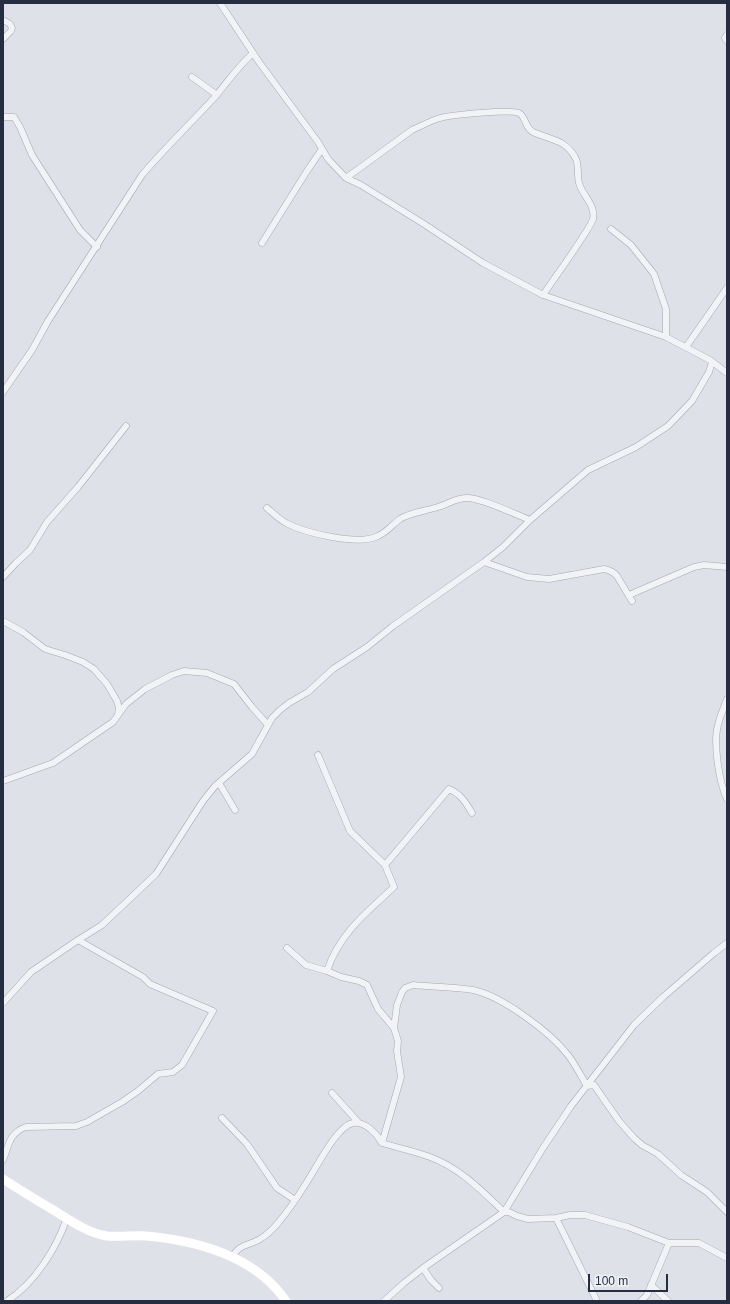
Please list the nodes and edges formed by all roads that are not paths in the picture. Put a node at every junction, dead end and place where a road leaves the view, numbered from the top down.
1 (220, 3) edge
2 (3, 20) edge
3 (727, 35) edge
4 (3, 39) edge
5 (727, 41) edge
6 (248, 44) junction
7 (250, 56) junction
8 (259, 62) junction
9 (192, 77) dead end
10 (216, 95) junction
11 (3, 117) edge
12 (322, 149) junction
13 (346, 178) junction
14 (611, 229) dead end
15 (262, 243) dead end
16 (97, 246) junction
17 (727, 288) edge
18 (542, 295) junction
19 (666, 337) junction
20 (686, 347) junction
21 (712, 362) junction
22 (727, 373) edge
23 (3, 392) edge
24 (126, 426) dead end
25 (267, 508) dead end
26 (530, 520) junction
27 (484, 562) junction
28 (727, 567) edge
29 (3, 577) edge
30 (3, 622) edge
31 (727, 699) edge
32 (126, 704) junction
33 (119, 708) junction
34 (118, 716) junction
35 (268, 725) junction
36 (318, 755) dead end
37 (3, 781) edge
38 (219, 783) junction
39 (727, 799) edge
40 (235, 810) dead end
41 (472, 813) dead end
42 (385, 865) junction
43 (78, 940) junction
44 (727, 943) edge
45 (287, 948) dead end
46 (327, 971) junction
47 (3, 1003) edge
48 (394, 1028) junction
49 (587, 1086) junction
50 (332, 1093) dead end
51 (222, 1118) dead end
52 (359, 1123) junction
53 (382, 1143) junction
54 (3, 1160) edge
55 (3, 1179) edge
56 (295, 1200) junction
57 (504, 1212) junction
58 (727, 1212) edge
59 (67, 1218) junction
60 (556, 1218) junction
61 (669, 1243) junction
62 (232, 1257) junction
63 (727, 1258) edge
64 (423, 1268) junction
65 (651, 1285) junction
66 (439, 1288) dead end
67 (7, 1301) edge
68 (286, 1301) edge
69 (384, 1301) edge
70 (597, 1301) edge
71 (641, 1301) edge
72 (668, 1301) edge

1 - 6 street
2 - 4 street
3 - 5 street
6 - 7 street
6 - 8 street
7 - 8 street
7 - 10 street
8 - 12 street
9 - 10 street
10 - 16 street
11 - 16 street
12 - 13 street
12 - 15 street
13 - 18 street
13 - 18 street
14 - 19 street
16 - 23 street
17 - 20 street
18 - 19 street
19 - 20 street
20 - 21 street
21 - 22 street
21 - 26 street
24 - 29 street
25 - 26 street
26 - 27 street
27 - 28 street
27 - 35 street
30 - 33 street
31 - 39 street
32 - 33 street
32 - 34 street
32 - 35 street
33 - 34 street
34 - 37 street
35 - 38 street
36 - 42 street
38 - 40 street
38 - 43 street
41 - 42 street
42 - 46 street
43 - 47 street
43 - 54 street
44 - 49 street
45 - 46 street
46 - 48 street
48 - 49 street
48 - 53 street
49 - 57 street
49 - 58 street
50 - 52 street
51 - 56 street
52 - 53 street
52 - 56 street
53 - 57 street
55 - 59 street
56 - 62 street
57 - 60 street
57 - 64 street
59 - 62 street
59 - 67 street
60 - 61 street
60 - 70 street
61 - 63 street
61 - 65 street
62 - 68 street
64 - 66 street
64 - 69 street
65 - 71 street
65 - 72 street

